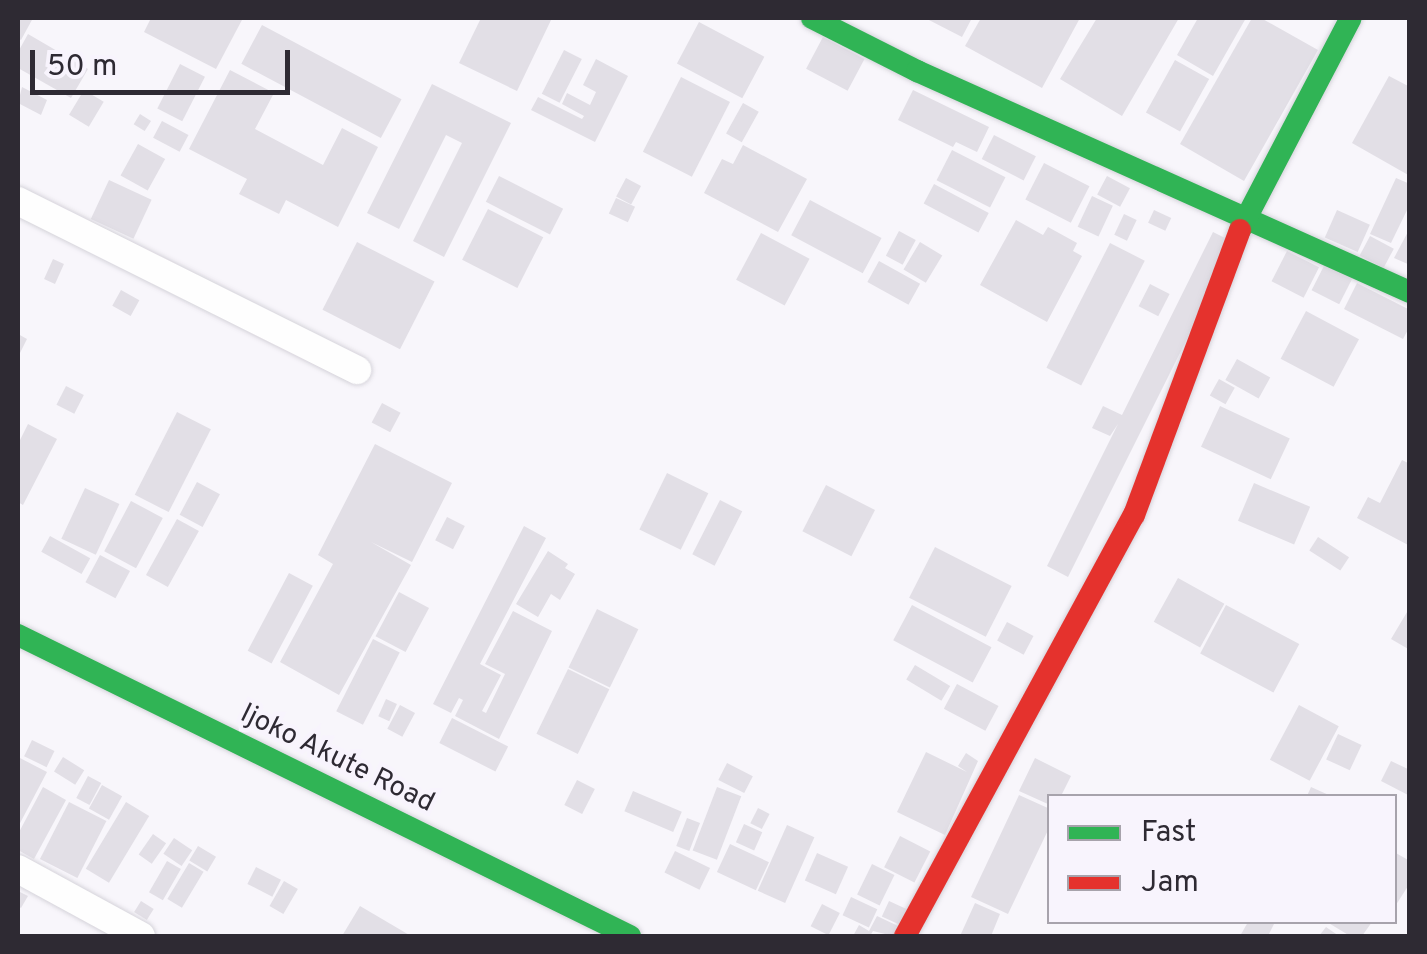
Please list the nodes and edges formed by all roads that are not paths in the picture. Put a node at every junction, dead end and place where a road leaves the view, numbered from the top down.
1 (812, 18) edge
2 (1351, 18) edge
3 (18, 201) edge
4 (1244, 220) junction
5 (1410, 292) edge
6 (357, 370) dead end
7 (18, 635) edge
8 (18, 870) edge
9 (140, 936) edge
10 (630, 936) edge
11 (905, 936) edge

1 - 4 street
2 - 4 street
3 - 6 street
4 - 5 street
4 - 11 street
7 - 10 street, Ijoko Akute Road
8 - 9 street

